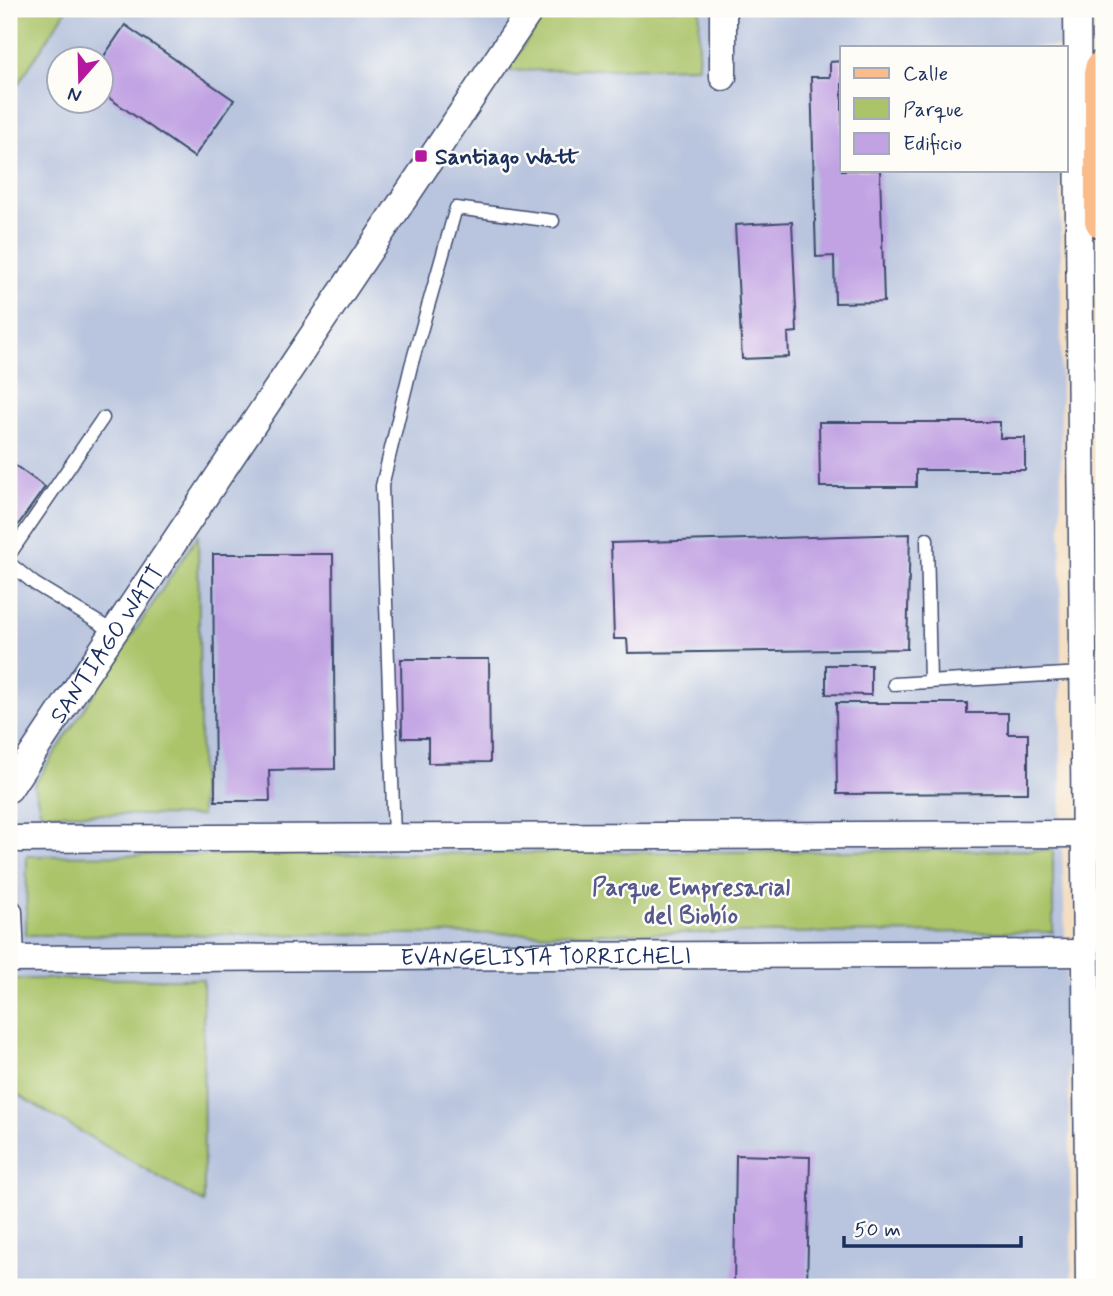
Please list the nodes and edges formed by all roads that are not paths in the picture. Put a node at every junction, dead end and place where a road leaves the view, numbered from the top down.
1 (531, 9) edge
2 (723, 9) edge
3 (1077, 9) edge
4 (1104, 69) edge
5 (723, 77) dead end
6 (1104, 220) edge
7 (552, 221) dead end
8 (103, 418) dead end
9 (927, 539) dead end
10 (9, 555) edge
11 (9, 563) edge
12 (114, 632) junction
13 (1082, 673) junction
14 (930, 682) junction
15 (894, 684) dead end
16 (9, 789) edge
17 (1083, 834) junction
18 (394, 837) junction
19 (9, 839) edge
20 (9, 912) edge
21 (1084, 953) junction
22 (10, 959) edge
23 (1089, 1287) edge

1 - 12 street, SANTIAGO WATT
2 - 5 street
3 - 13 street
4 - 6 main road
7 - 18 lane
8 - 10 lane
9 - 14 lane
11 - 12 lane
12 - 16 street, SANTIAGO WATT
13 - 14 lane
13 - 17 street
14 - 15 lane
17 - 18 street
17 - 21 street
18 - 19 street
20 - 22 street
21 - 22 street, EVANGELISTA TORRICHELI
21 - 23 street

